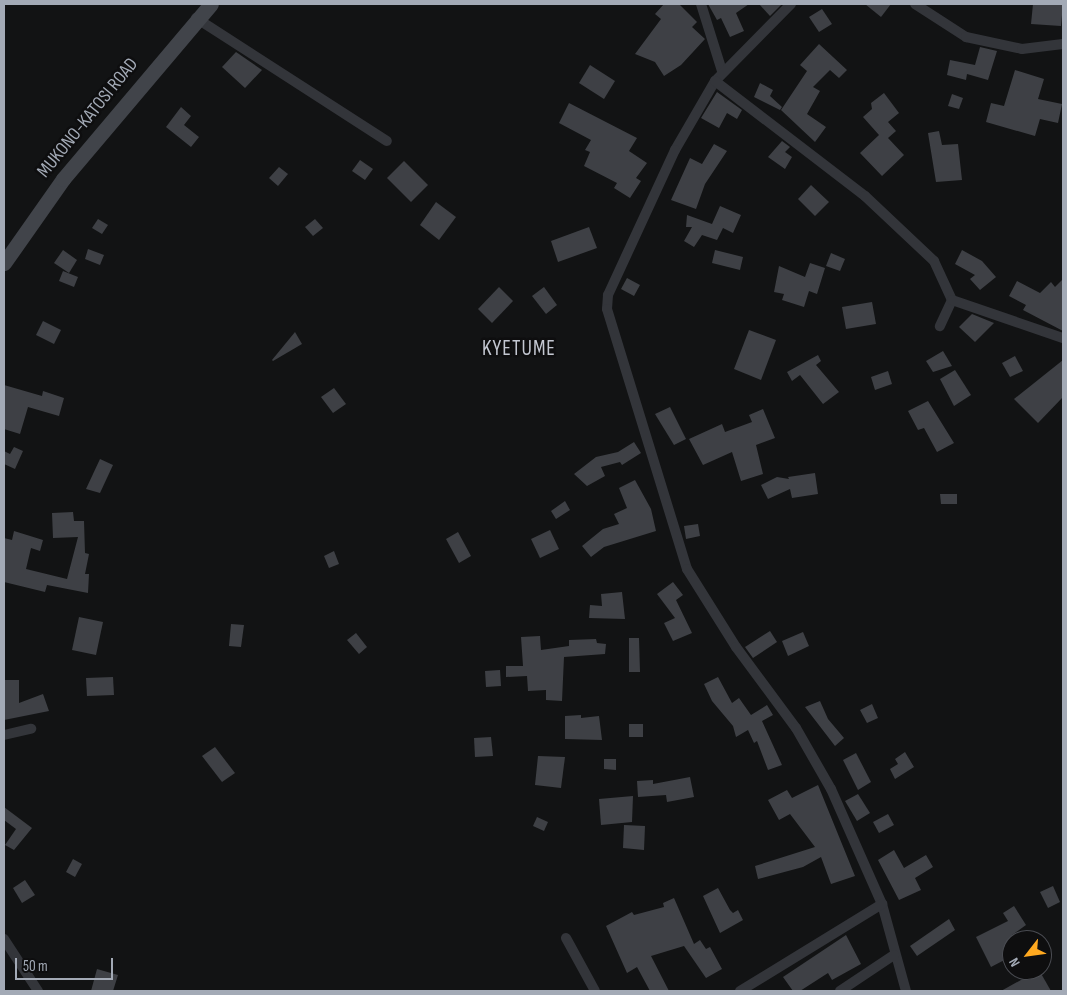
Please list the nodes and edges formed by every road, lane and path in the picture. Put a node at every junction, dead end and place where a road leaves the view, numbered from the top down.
1 (211, 4) edge
2 (701, 4) edge
3 (791, 4) edge
4 (915, 4) edge
5 (196, 18) junction
6 (1063, 44) edge
7 (722, 71) junction
8 (715, 82) junction
9 (387, 141) dead end
10 (4, 263) edge
11 (952, 300) junction
12 (940, 326) dead end
13 (1063, 338) edge
14 (31, 729) dead end
15 (4, 735) edge
16 (882, 904) junction
17 (566, 938) dead end
18 (4, 940) edge
19 (894, 955) junction
20 (38, 991) edge
21 (595, 991) edge
22 (740, 991) edge
23 (840, 991) edge
24 (906, 991) edge

1 - 5 main road, MUKONO-KATOSI ROAD
2 - 7 street
3 - 7 street
4 - 6 street
5 - 9 street
5 - 10 main road, MUKONO-KATOSI ROAD
7 - 8 street
8 - 11 street
8 - 16 street
11 - 12 street
11 - 13 street
14 - 15 street
16 - 19 street
16 - 22 street
17 - 21 street
18 - 20 street
19 - 23 street
19 - 24 street

